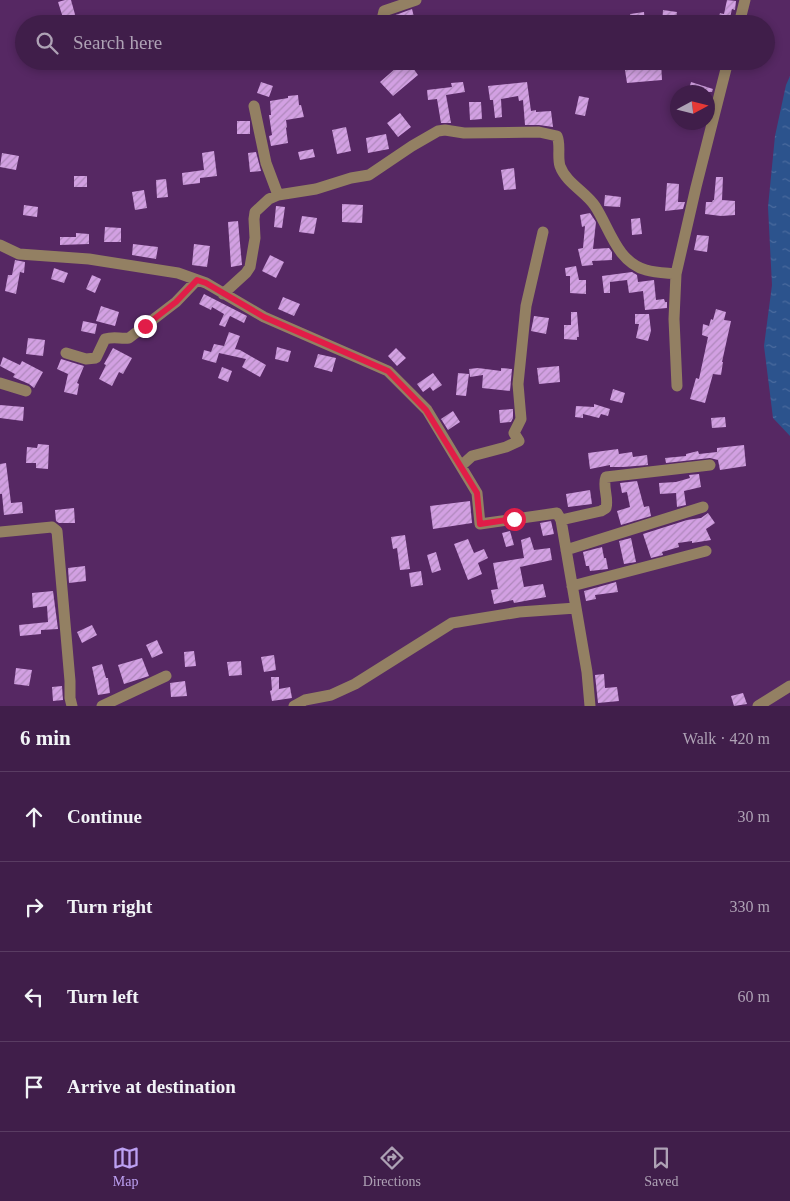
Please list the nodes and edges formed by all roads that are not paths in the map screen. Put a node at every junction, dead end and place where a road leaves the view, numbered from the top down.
1 (416, 0) edge
2 (745, 0) edge
3 (383, 15) edge
4 (741, 15) edge
5 (726, 70) edge
6 (254, 106) dead end
7 (278, 195) junction
8 (543, 232) dead end
9 (0, 245) edge
10 (676, 274) junction
11 (197, 280) junction
12 (223, 294) junction
13 (66, 353) dead end
14 (0, 383) edge
15 (677, 386) dead end
16 (26, 391) dead end
17 (710, 465) dead end
18 (461, 466) junction
19 (703, 507) dead end
20 (561, 520) junction
21 (0, 532) edge
22 (566, 550) junction
23 (706, 551) dead end
24 (572, 586) junction
25 (576, 608) junction
26 (166, 676) dead end
27 (790, 686) edge
28 (332, 701) edge
29 (72, 706) edge
30 (102, 706) edge
31 (294, 706) edge
32 (590, 706) edge
33 (758, 706) edge

1 - 3 street
2 - 4 street
5 - 10 street
6 - 7 street
7 - 10 street
7 - 12 street
8 - 18 street
9 - 11 street
10 - 15 street
11 - 12 street
11 - 13 street
12 - 18 street
14 - 16 street
17 - 20 street
18 - 20 street
19 - 22 street
20 - 22 street
21 - 29 street
22 - 24 street
23 - 24 street
24 - 25 street
25 - 28 street
25 - 32 street
26 - 30 street
27 - 33 street
28 - 31 street

